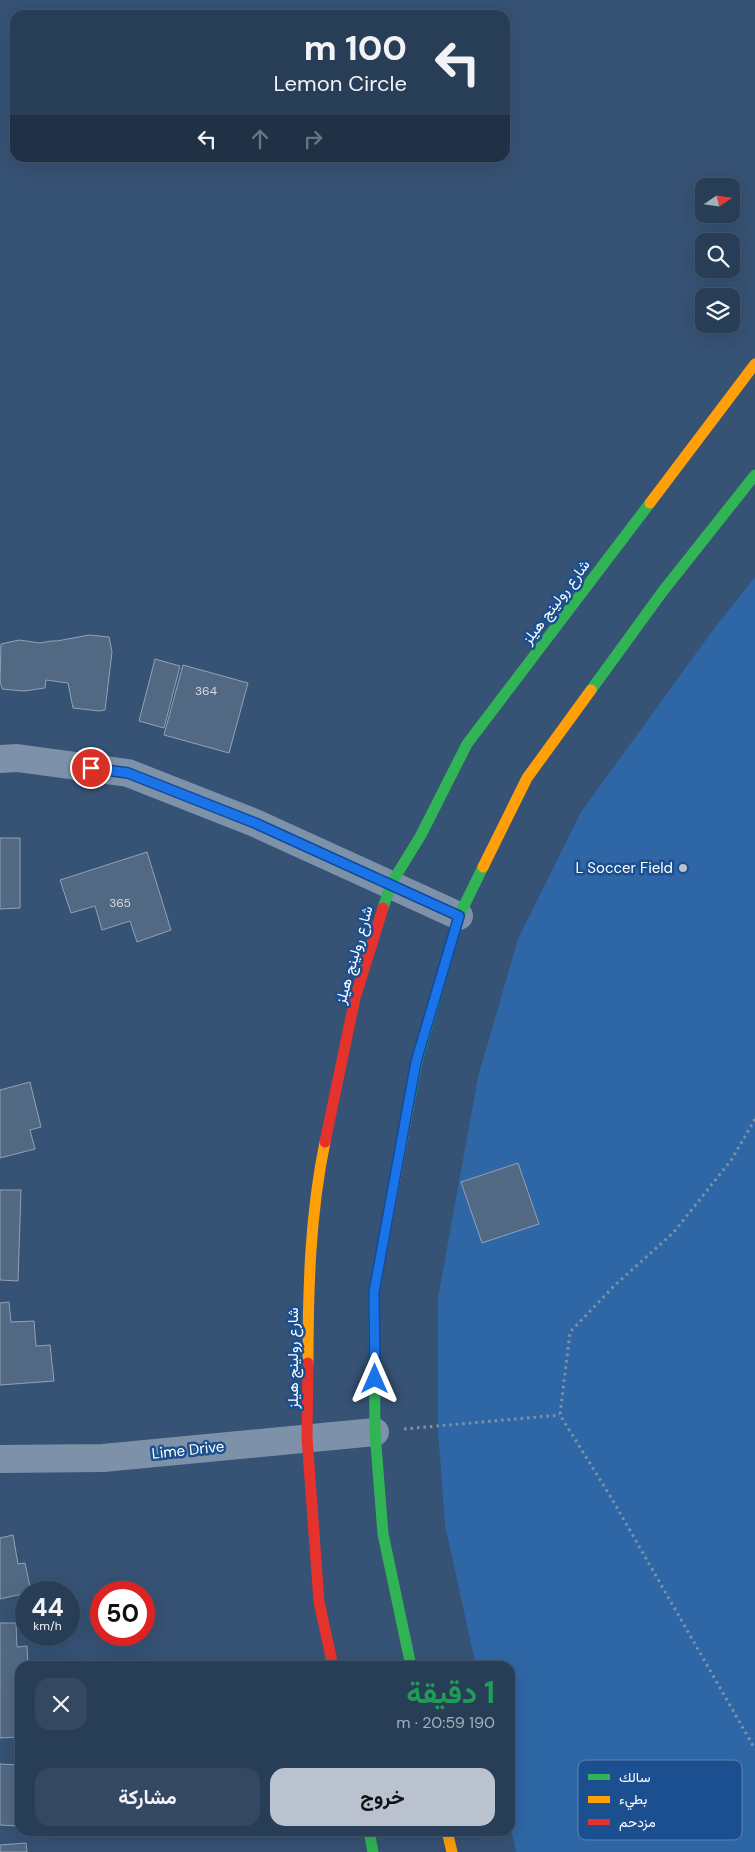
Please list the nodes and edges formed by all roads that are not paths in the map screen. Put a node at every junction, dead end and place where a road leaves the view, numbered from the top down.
1 (755, 364) edge
2 (755, 475) edge
3 (0, 759) edge
4 (390, 884) junction
5 (459, 916) junction
6 (375, 1432) junction
7 (308, 1438) junction
8 (0, 1459) edge
9 (332, 1661) edge
10 (411, 1661) edge
11 (370, 1836) edge
12 (448, 1836) edge
13 (373, 1852) edge
14 (452, 1852) edge

1 - 4 main road, شارع رولينج هيلز
2 - 5 main road
3 - 4 street
4 - 5 street
4 - 7 main road, شارع رولينج هيلز
5 - 6 main road
6 - 7 street, Lime Drive
6 - 10 main road
7 - 8 street, Lime Drive
7 - 9 main road, شارع رولينج هيلز
11 - 13 main road
12 - 14 main road

